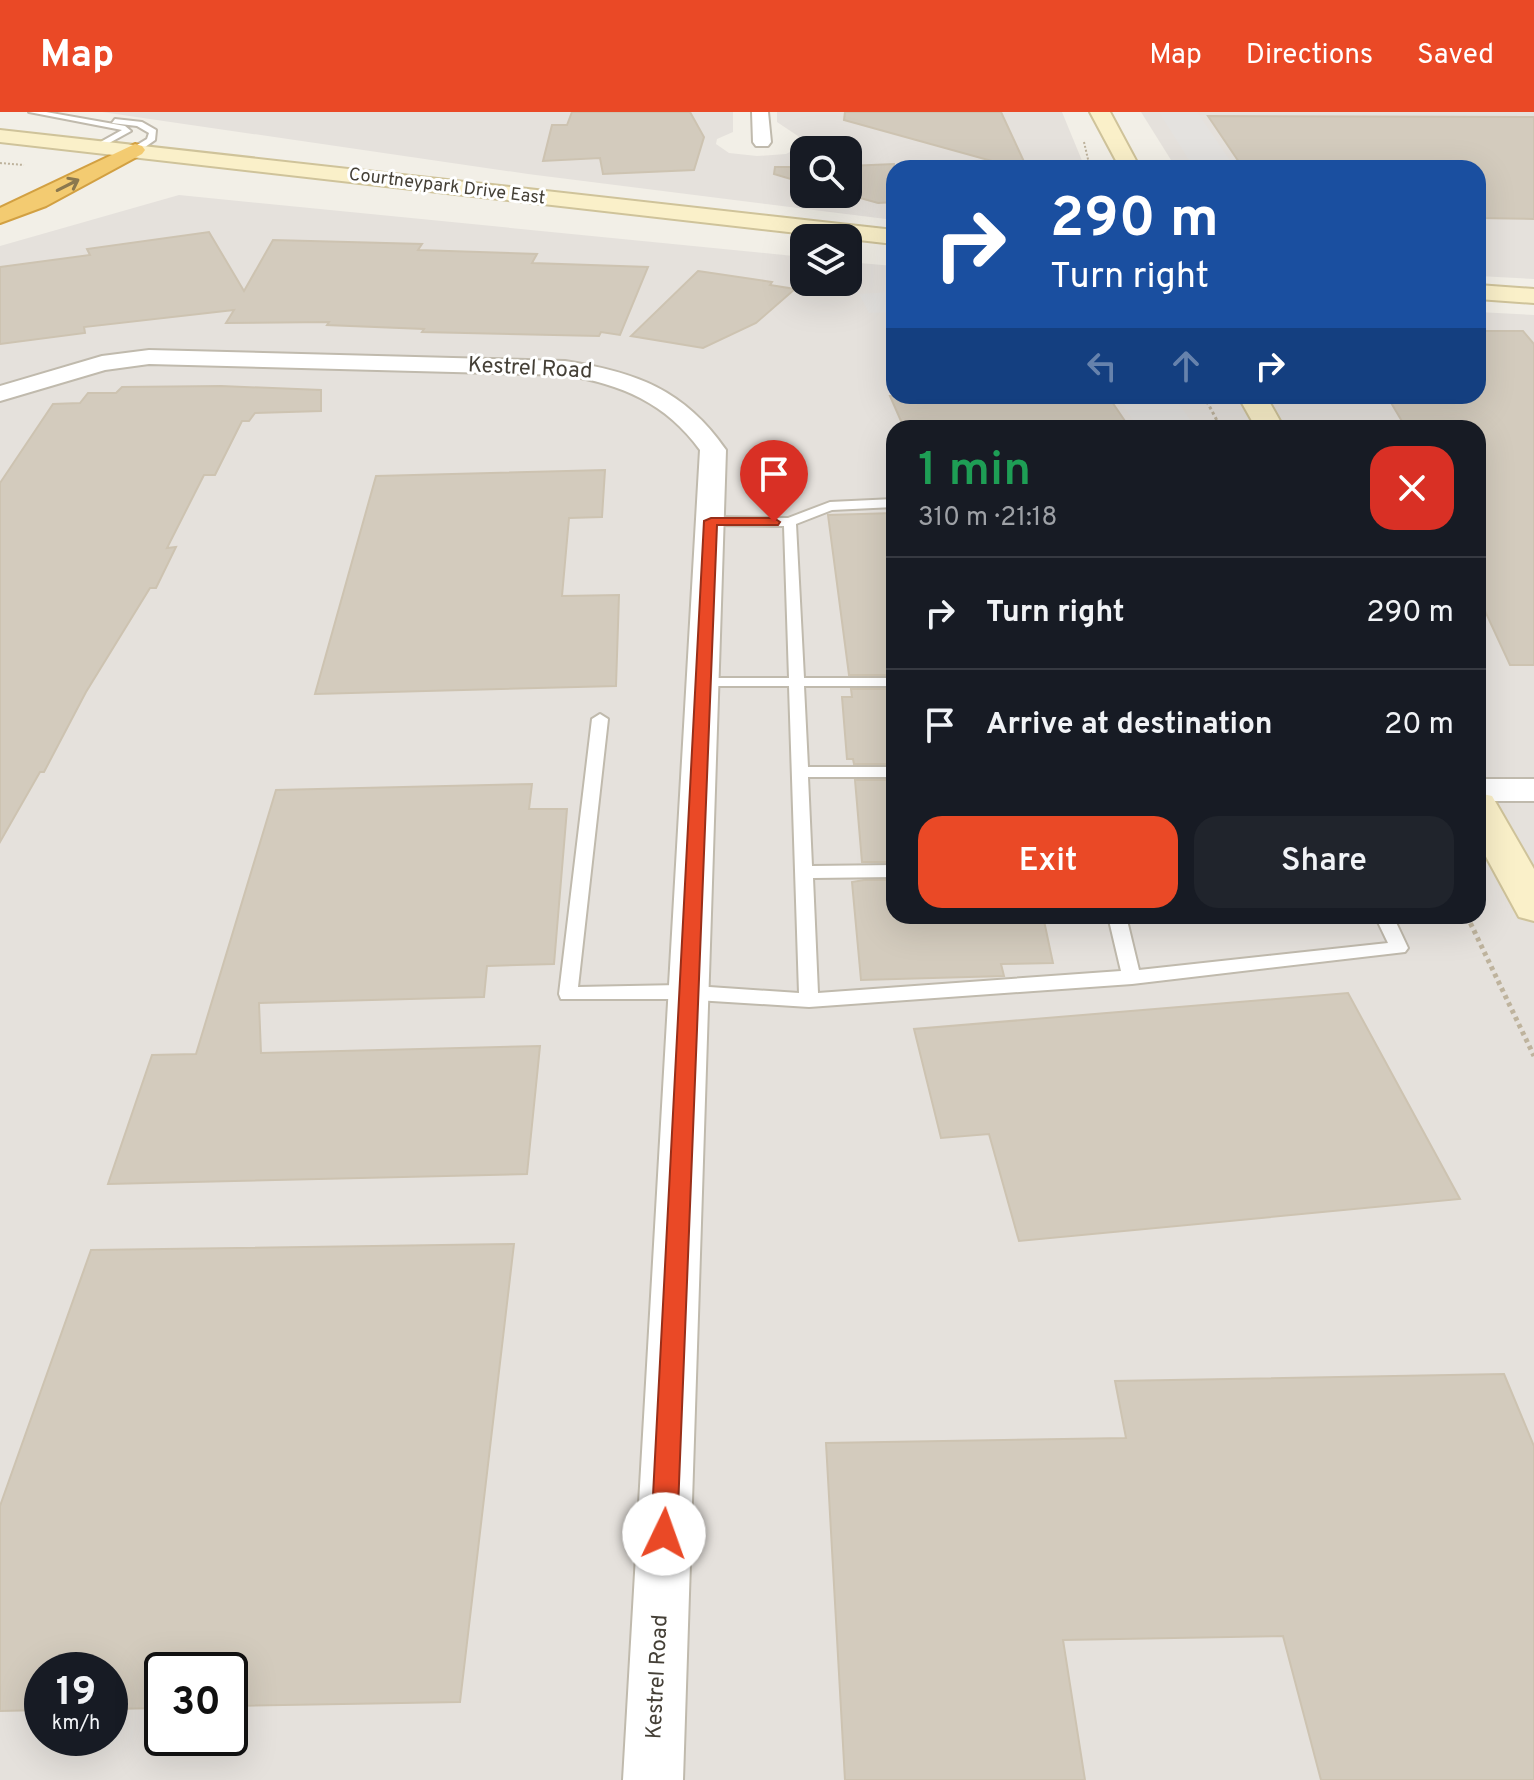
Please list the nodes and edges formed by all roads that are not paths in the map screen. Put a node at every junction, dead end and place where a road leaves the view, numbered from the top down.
1 (33, 112) edge
2 (760, 112) edge
3 (1100, 112) edge
4 (93, 121) junction
5 (0, 136) edge
6 (762, 142) dead end
7 (135, 150) junction
8 (0, 153) edge
9 (106, 155) junction
10 (1126, 160) edge
11 (0, 216) edge
12 (886, 236) edge
13 (790, 237) edge
14 (862, 245) edge
15 (886, 247) edge
16 (1486, 293) edge
17 (1534, 296) edge
18 (0, 394) edge
19 (886, 503) edge
20 (711, 521) junction
21 (790, 522) junction
22 (796, 681) junction
23 (703, 682) junction
24 (886, 682) edge
25 (600, 719) dead end
26 (800, 772) junction
27 (886, 772) edge
28 (1486, 790) edge
29 (1534, 790) edge
30 (1486, 820) edge
31 (886, 871) edge
32 (803, 872) junction
33 (1534, 907) edge
34 (1119, 924) edge
35 (1388, 924) edge
36 (1132, 977) junction
37 (689, 994) junction
38 (809, 1000) junction
39 (653, 1780) edge

1 - 4 lane
2 - 6 street
3 - 10 main road
4 - 7 lane
4 - 9 lane
5 - 9 main road, Courtneypark Drive East
7 - 9 main road, Courtneypark Drive East
7 - 12 main road, Courtneypark Drive East
8 - 9 main road, Courtneypark Drive East
11 -> 9 highway
9 - 13 main road, Courtneypark Drive East
14 - 15 main road
16 - 17 main road
18 - 20 street, Kestrel Road
19 - 21 lane
20 - 21 lane
20 - 23 street, Kestrel Road
21 - 22 lane
22 - 23 lane
22 - 24 lane
22 - 26 lane
23 - 37 street, Kestrel Road
25 - 37 lane
26 - 27 lane
26 - 32 lane
28 - 29 street
30 - 33 main road
31 - 32 lane
32 - 38 lane
34 - 36 lane
35 - 36 lane
36 - 38 lane
37 - 38 lane
37 - 39 street, Kestrel Road

